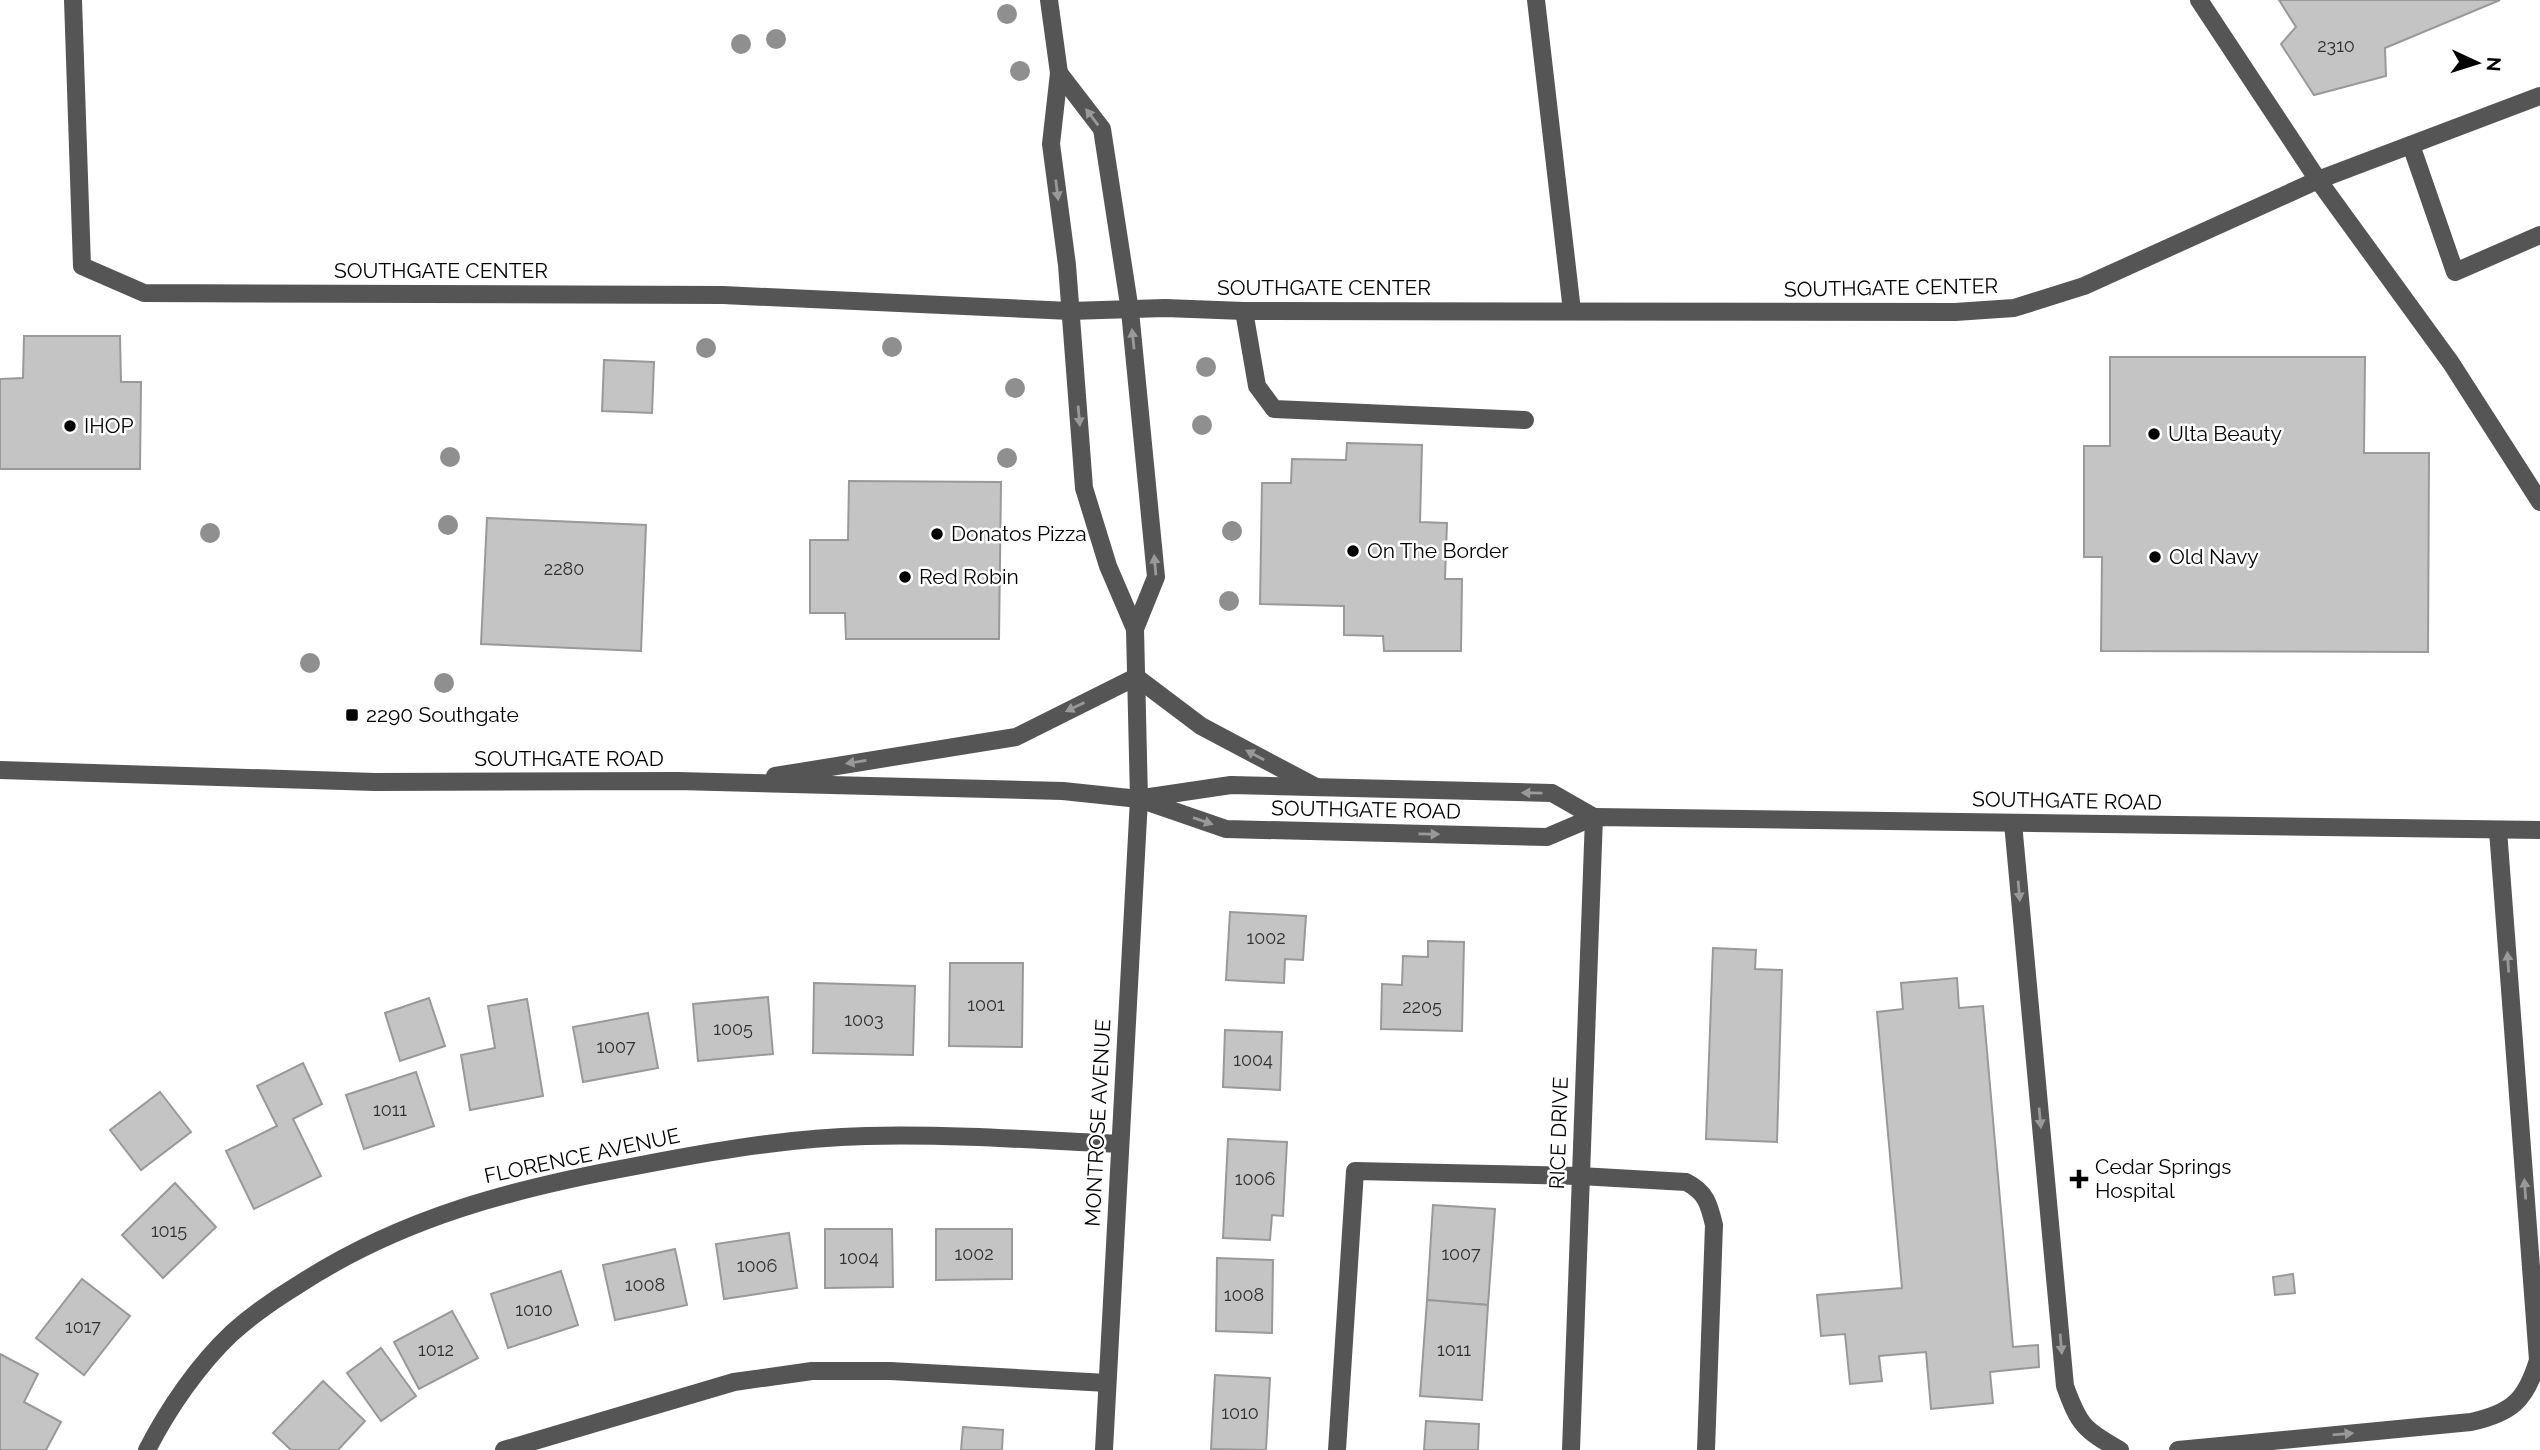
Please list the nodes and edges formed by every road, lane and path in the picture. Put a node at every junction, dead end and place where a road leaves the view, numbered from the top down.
1 (73, 0) edge
2 (1049, 0) edge
3 (1536, 0) edge
4 (2199, 0) edge
5 (1059, 73) junction
6 (2540, 96) edge
7 (2411, 145) junction
8 (2318, 180) junction
9 (2540, 235) edge
10 (1070, 311) junction
11 (1130, 311) junction
12 (1244, 311) junction
13 (1572, 311) junction
14 (1525, 420) dead end
15 (2540, 502) edge
16 (1135, 629) junction
17 (1136, 677) junction
18 (0, 771) edge
19 (734, 782) junction
20 (1315, 788) junction
21 (1139, 799) junction
22 (1594, 817) junction
23 (2013, 823) junction
24 (2498, 830) junction
25 (2540, 830) edge
26 (1120, 1144) junction
27 (1580, 1177) junction
28 (1107, 1382) junction
29 (147, 1450) edge
30 (504, 1450) edge
31 (1104, 1450) edge
32 (1337, 1450) edge
33 (1571, 1450) edge
34 (1706, 1450) edge
35 (2120, 1450) edge
36 (2178, 1450) edge

1 - 10 street, SOUTHGATE CENTER
2 - 5 street
3 - 13 street
4 - 8 street
5 -> 10 street
11 -> 5 street
6 - 7 street, SOUTHGATE CENTER
7 - 8 street, SOUTHGATE CENTER
7 - 9 street
8 - 13 street, SOUTHGATE CENTER
8 - 15 street
10 - 11 street, SOUTHGATE CENTER
10 -> 16 street
11 - 12 street, SOUTHGATE CENTER
16 -> 11 street
12 - 13 street, SOUTHGATE CENTER
12 - 14 street
16 - 17 street
17 -> 19 street
20 -> 17 street
17 - 21 street
18 - 19 street, SOUTHGATE ROAD
19 - 21 street, SOUTHGATE ROAD
20 - 21 street, SOUTHGATE ROAD
22 -> 20 street, SOUTHGATE ROAD
21 -> 22 street, SOUTHGATE ROAD
21 - 26 street, MONTROSE AVENUE
22 - 23 street, SOUTHGATE ROAD
22 - 27 street, RICE DRIVE
23 - 24 street, SOUTHGATE ROAD
23 -> 35 street
24 - 25 street, SOUTHGATE ROAD
36 -> 24 street
26 - 28 street, MONTROSE AVENUE
26 - 29 street, FLORENCE AVENUE
27 - 32 street
27 - 33 street, RICE DRIVE
27 - 34 street
28 - 30 street
28 - 31 street, MONTROSE AVENUE

